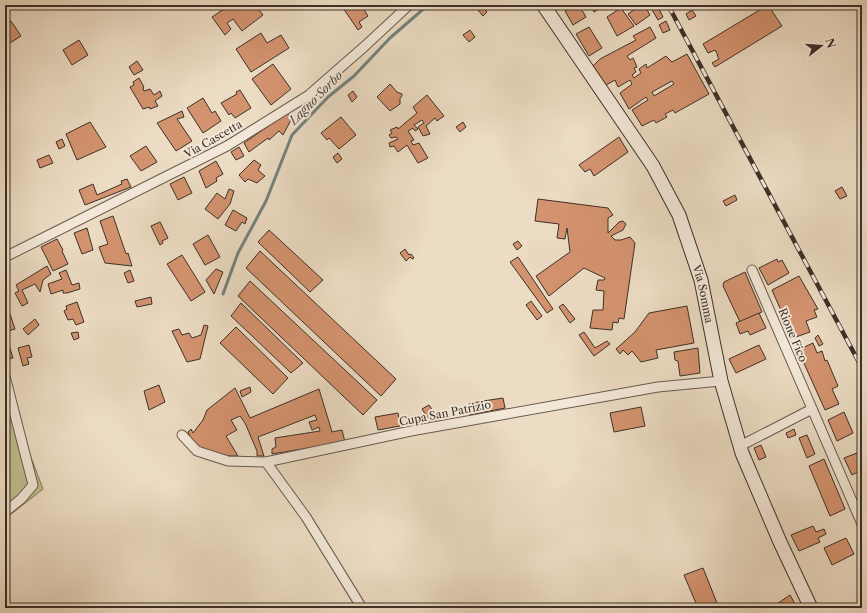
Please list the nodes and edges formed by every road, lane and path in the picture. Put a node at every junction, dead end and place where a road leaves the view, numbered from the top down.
1 (409, 5) edge
2 (544, 5) edge
3 (5, 257) edge
4 (752, 270) dead end
5 (5, 376) edge
6 (721, 380) junction
7 (812, 410) junction
8 (182, 434) dead end
9 (740, 446) junction
10 (266, 462) junction
11 (5, 512) edge
12 (862, 524) edge
13 (362, 608) edge
14 (811, 608) edge

1 - 3 street, Via Cascetta
2 - 6 main road, Via Somma
4 - 7 street, Rione Fico
5 - 11 street
6 - 9 main road, Via Somma
6 - 10 street, Cupa San Patrizio
7 - 9 street
7 - 12 street, Rione Fico
8 - 10 street, Cupa San Patrizio
9 - 14 main road, Via Somma
10 - 13 street

